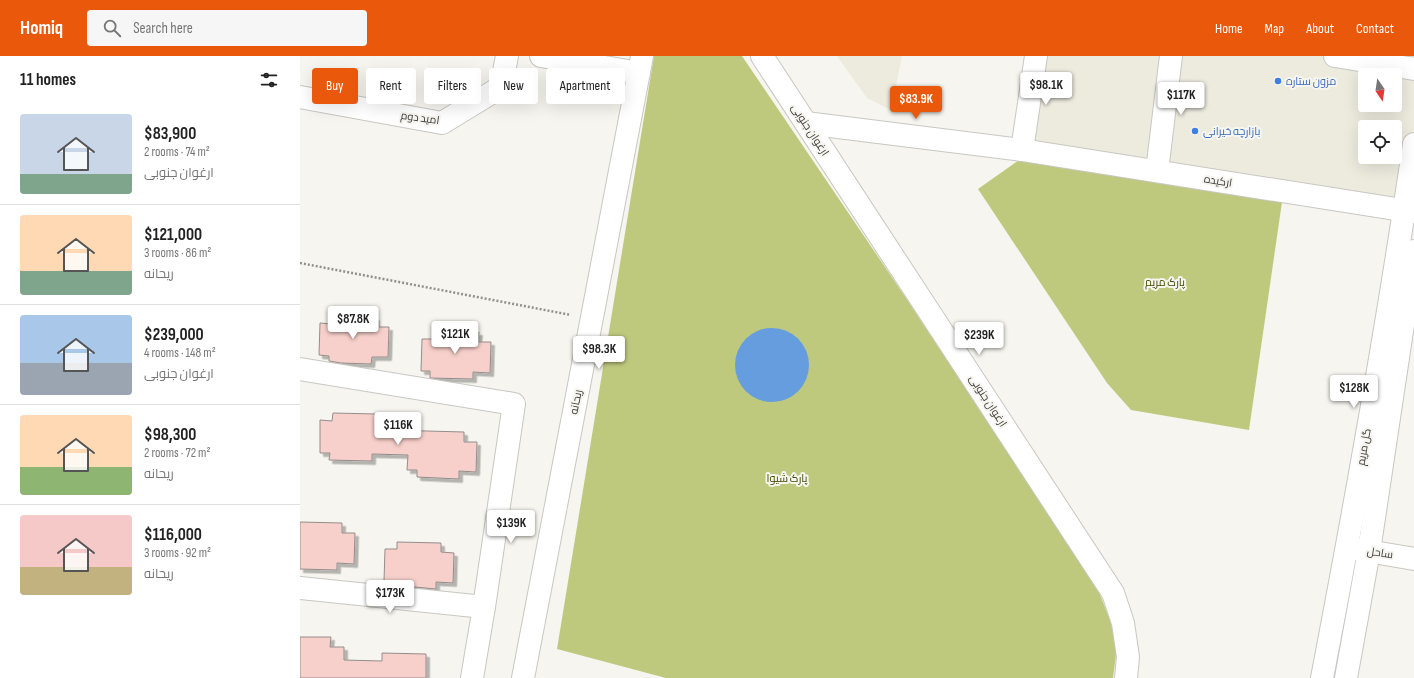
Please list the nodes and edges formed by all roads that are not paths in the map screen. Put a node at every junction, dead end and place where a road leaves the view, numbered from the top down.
1 (506, 56) edge
2 (541, 56) edge
3 (762, 56) edge
4 (1036, 56) edge
5 (1172, 56) edge
6 (1335, 56) edge
7 (640, 64) edge
8 (1414, 69) edge
9 (300, 97) edge
10 (806, 123) junction
11 (1414, 144) edge
12 (1022, 150) junction
13 (1157, 171) junction
14 (1409, 212) edge
15 (1414, 251) edge
16 (1399, 340) edge
17 (300, 369) edge
18 (1347, 548) junction
19 (1370, 551) junction
20 (1414, 559) edge
21 (300, 588) edge
22 (484, 607) junction
23 (472, 678) edge
24 (523, 678) edge
25 (1126, 678) edge
26 (1322, 678) edge
27 (1346, 678) edge

1 - 9 street, امید دوم
2 - 7 street
3 - 10 street, ارغوان جنوبی
4 - 12 street
5 - 13 street
6 - 8 street
7 - 24 street, ریحانه
10 - 12 street, ارکیده
10 - 25 street, ارغوان جنوبی
11 - 14 street, گل مریم
12 - 13 street, ارکیده
13 - 14 street, ارکیده
14 - 16 street, گل مریم
15 - 16 street, گل مریم
16 - 18 street, گل مریم
16 - 19 street, گل مریم
17 - 22 street
18 - 19 street, ساحل
18 - 26 street, گل مریم
19 - 20 street, ساحل
19 - 27 street, گل مریم
21 - 22 street
22 - 23 street

